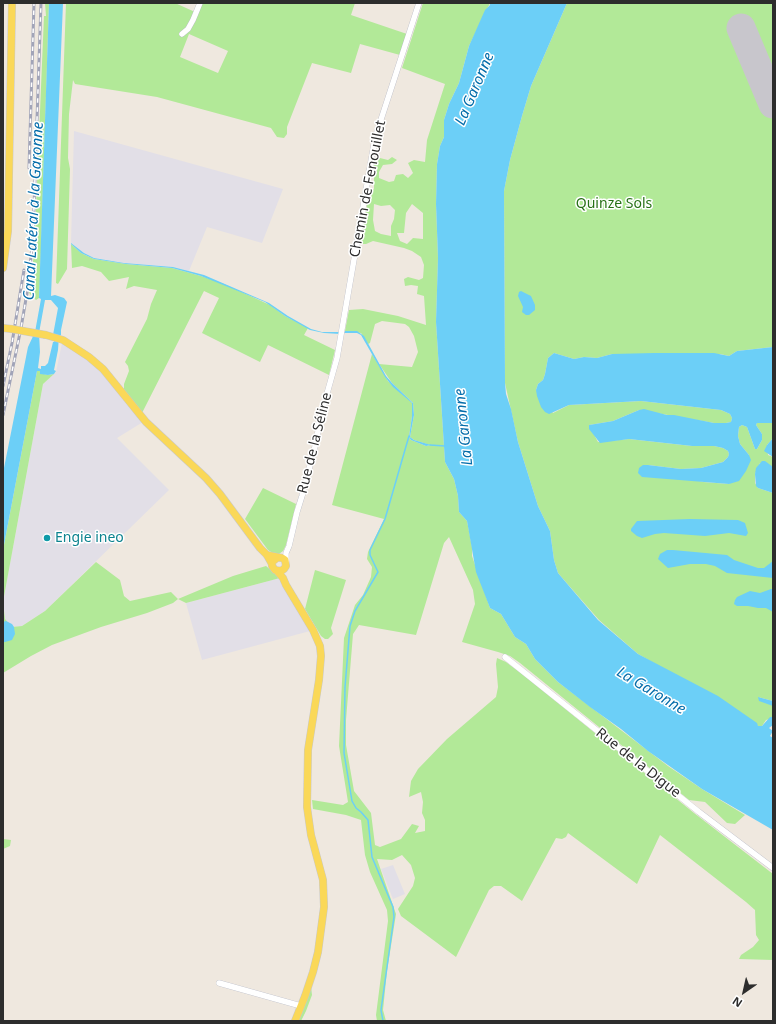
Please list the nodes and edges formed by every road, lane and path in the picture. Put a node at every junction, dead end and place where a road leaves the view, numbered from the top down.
1 (12, 3) edge
2 (200, 3) edge
3 (420, 3) edge
4 (182, 34) dead end
5 (3, 268) edge
6 (3, 322) edge
7 (8, 329) edge
8 (342, 333) joint
9 (286, 552) junction
10 (267, 555) junction
11 (278, 557) junction
12 (272, 564) junction
13 (285, 565) junction
14 (277, 571) junction
15 (283, 578) junction
16 (505, 657) dead end
17 (773, 868) edge
18 (219, 983) dead end
19 (302, 1006) junction
20 (295, 1021) edge

1 - 5 main road
2 - 4 street
3 - 8 street, Chemin de Fenouillet
6 - 7 main road
7 - 10 main road, bridge
8 - 9 street, Rue de la Séline
9 - 11 street
9 - 13 street, Rue de la Séline
10 - 11 main road
10 - 12 main road
11 - 12 main road
11 - 13 main road
12 - 14 main road
13 - 14 main road
13 - 15 main road
14 - 15 main road
15 - 19 main road
16 - 17 street, Rue de la Digue
18 - 19 street
19 - 20 main road

